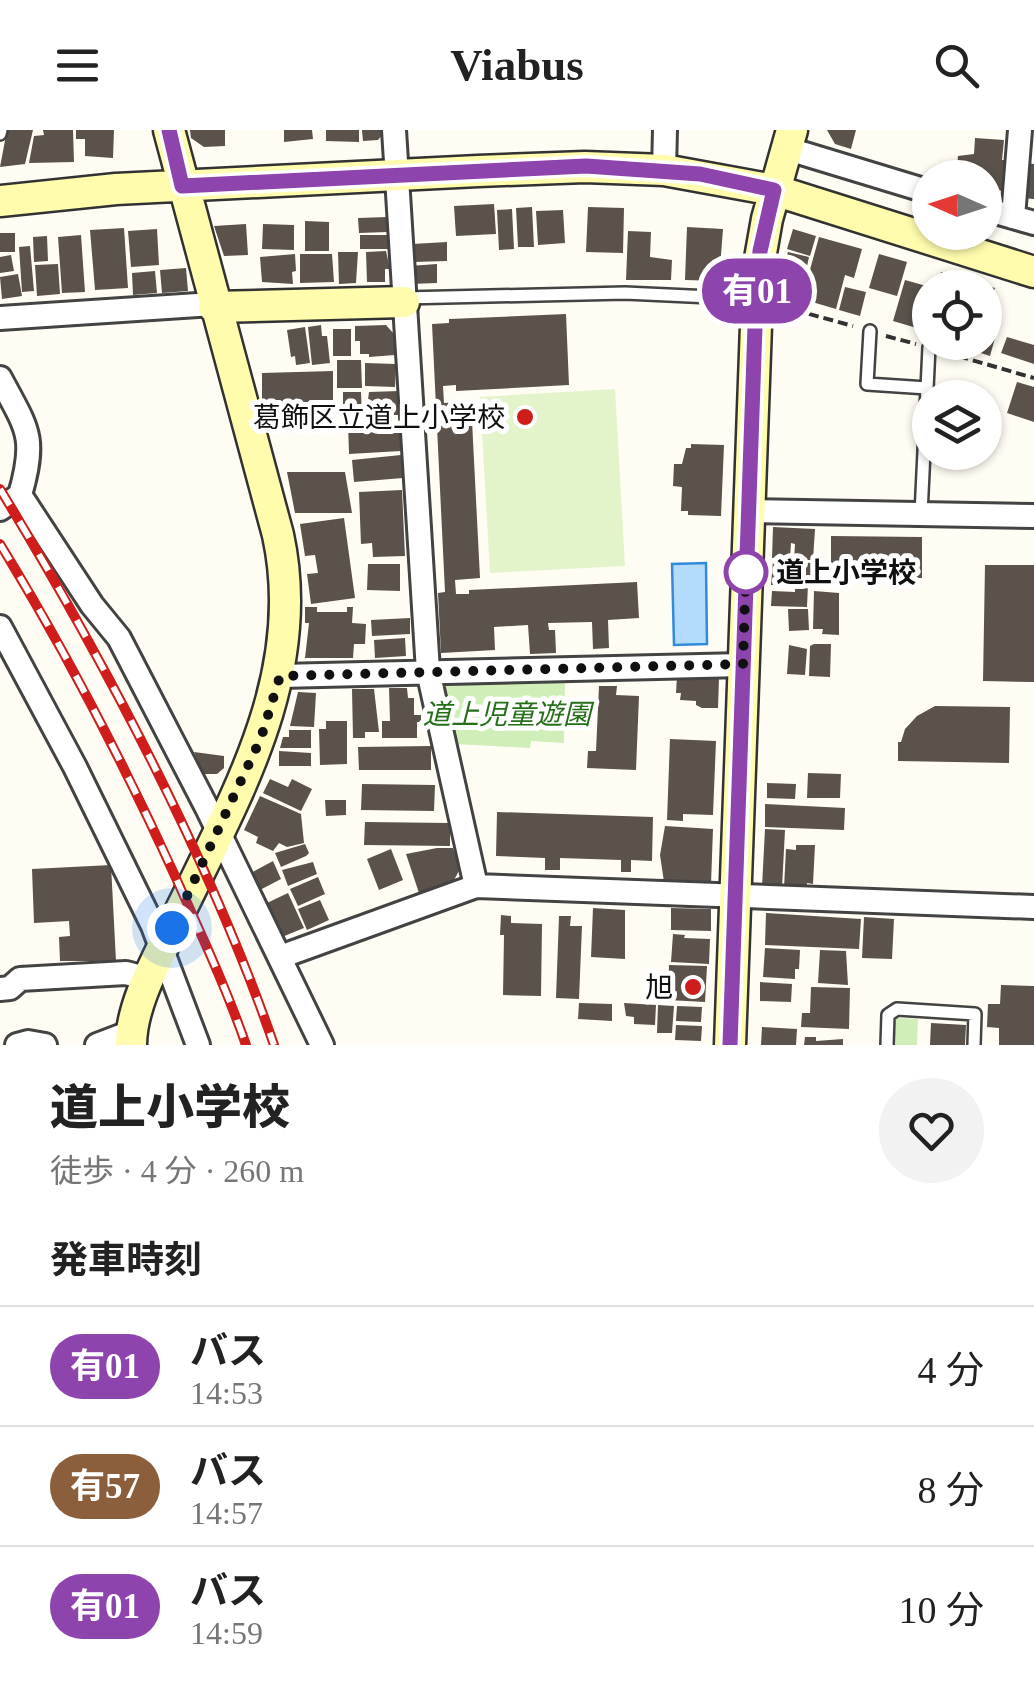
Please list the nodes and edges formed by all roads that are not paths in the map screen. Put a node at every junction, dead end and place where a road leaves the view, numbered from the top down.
1 (169, 130) edge
2 (394, 130) edge
3 (665, 130) edge
4 (1020, 130) edge
5 (788, 139) edge
6 (664, 170) junction
7 (397, 176) junction
8 (912, 185) edge
9 (182, 186) junction
10 (774, 190) junction
11 (0, 201) edge
12 (1024, 220) edge
13 (1034, 272) edge
14 (756, 298) junction
15 (404, 300) junction
16 (214, 306) junction
17 (0, 318) edge
18 (870, 331) road end
19 (0, 378) edge
20 (912, 387) edge
21 (924, 470) edge
22 (20, 495) junction
23 (0, 509) edge
24 (748, 511) junction
25 (922, 514) junction
26 (1034, 516) edge
27 (0, 627) edge
28 (743, 664) junction
29 (428, 672) junction
30 (280, 676) junction
31 (218, 830) junction
32 (476, 886) junction
33 (735, 896) junction
34 (1034, 907) edge
35 (162, 948) junction
36 (280, 957) junction
37 (149, 978) junction
38 (0, 989) edge
39 (131, 1038) edge
40 (18, 1045) edge
41 (45, 1045) edge
42 (97, 1045) edge
43 (198, 1045) edge
44 (322, 1045) edge
45 (730, 1045) edge
46 (886, 1045) edge
47 (974, 1045) edge

1 - 9 street
2 - 7 street
3 - 6 street
4 - 12 street
5 - 8 street
5 - 10 street
6 - 7 street
6 - 10 street
7 - 9 street
7 - 15 street
9 - 11 street
9 - 16 street
10 - 13 street
10 - 14 street
14 - 15 lane
14 - 24 street
15 - 16 street
15 - 29 street
16 - 17 street
16 - 30 street
18 - 20 lane
19 - 22 street
21 - 25 lane
22 - 23 street
22 - 31 street
24 - 25 street
24 - 28 street
25 - 26 street
27 - 35 street
28 - 29 street
28 - 33 street
29 - 30 street
29 - 32 street
30 - 31 street
31 - 35 street
31 - 36 street
32 - 33 street
32 - 36 street
33 - 34 street
33 - 45 street
35 - 37 street
35 - 43 street
36 - 44 street
37 - 38 street
37 - 39 street
39 - 42 street
40 - 41 street
46 - 47 lane

